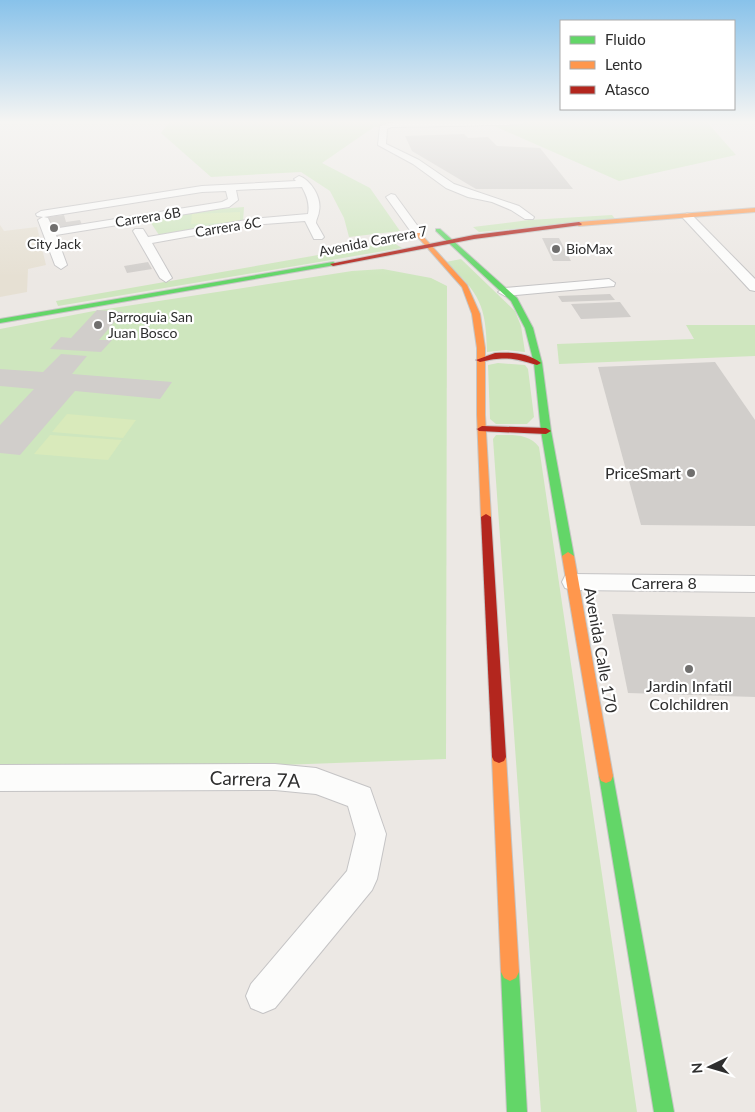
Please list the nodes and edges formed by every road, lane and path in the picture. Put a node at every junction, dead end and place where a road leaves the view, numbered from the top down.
1 (431, 173) edge
2 (231, 188) junction
3 (392, 197) dead end
4 (37, 202) dead end
5 (755, 202) edge
6 (755, 210) edge
7 (41, 214) junction
8 (626, 216) junction
9 (687, 216) junction
10 (311, 217) junction
11 (539, 217) junction
12 (508, 219) dead end
13 (133, 220) junction
14 (453, 228) dead end
15 (438, 230) junction
16 (49, 233) junction
17 (413, 235) junction
18 (318, 237) dead end
19 (145, 241) junction
20 (449, 241) junction
21 (428, 245) junction
22 (335, 264) junction
23 (395, 264) dead end
24 (61, 265) dead end
25 (436, 272) dead end
26 (166, 278) dead end
27 (460, 280) junction
28 (609, 283) dead end
29 (755, 287) edge
30 (505, 292) junction
31 (0, 321) edge
32 (480, 360) junction
33 (537, 363) junction
34 (482, 429) junction
35 (546, 431) junction
36 (572, 582) junction
37 (755, 584) edge
38 (0, 778) edge
39 (263, 996) dead end
40 (517, 1112) edge
41 (664, 1112) edge

1 - 11 street
2 - 7 street
2 - 10 street
2 - 13 street, Carrera 6B
3 - 17 street
4 - 7 street
5 - 8 main road, Avenida Carrera 7
6 - 9 main road, Avenida Carrera 7
7 - 16 street
8 - 9 main road, Avenida Carrera 7
8 - 11 main road, Avenida Carrera 7
8 - 20 main road, Avenida Carrera 7
9 - 29 street
10 - 18 street
10 - 19 street, Carrera 6C
11 - 12 main road, Avenida Carrera 7
13 - 16 street, Carrera 6B
13 - 19 street
14 - 15 main road, Avenida Carrera 7
15 - 17 main road, Avenida Carrera 7
15 - 20 main road, Avenida Calle 170
16 - 24 street
17 - 21 main road
19 - 26 street
20 - 21 main road, Avenida Carrera 7
20 - 30 main road, Avenida Calle 170
21 - 22 main road, Avenida Carrera 7
21 - 27 main road
22 - 23 main road
22 - 31 main road, Avenida Carrera 7
25 - 27 main road
27 - 32 main road
28 - 30 street
30 - 33 main road, Avenida Calle 170
32 - 33 main road
32 - 34 main road
33 - 35 main road, Avenida Calle 170
34 - 35 main road
34 - 40 main road
35 - 36 main road, Avenida Calle 170
36 - 37 street, Carrera 8
36 - 41 main road, Avenida Calle 170
38 - 39 street, Carrera 7A

